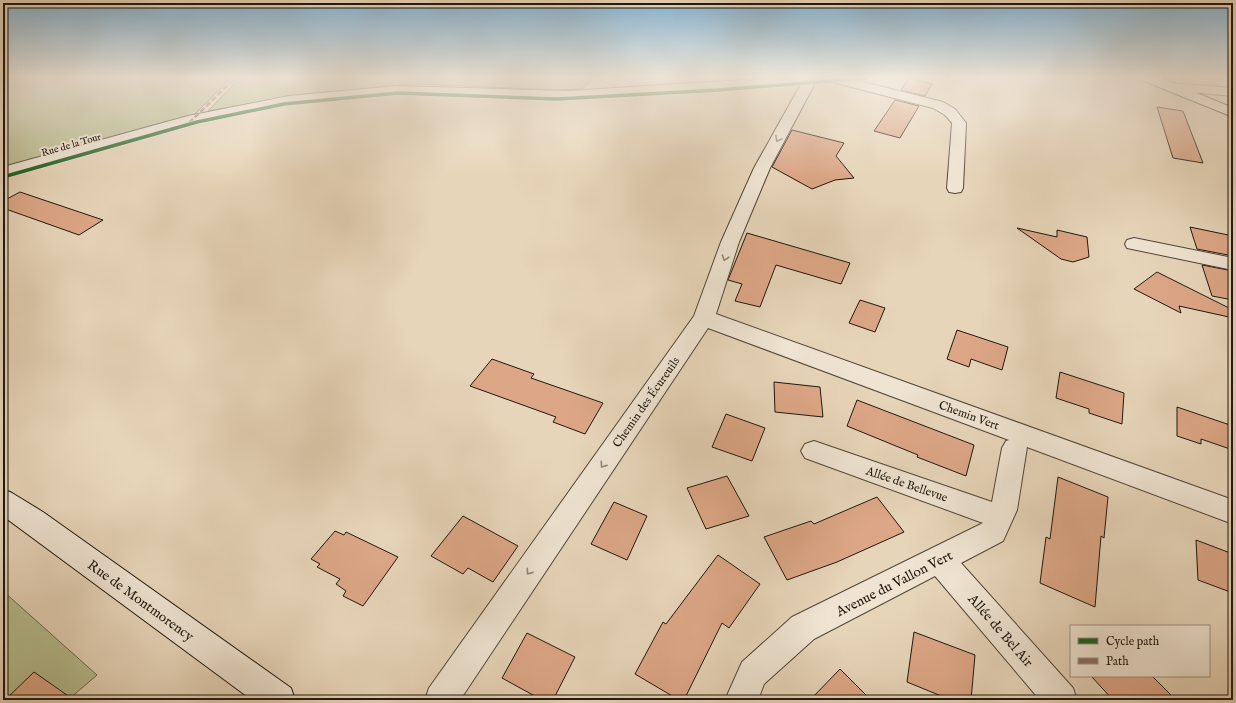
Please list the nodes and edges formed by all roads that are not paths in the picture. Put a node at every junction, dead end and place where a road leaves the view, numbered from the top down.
1 (231, 111) edge
2 (800, 111) edge
3 (948, 111) edge
4 (3, 172) edge
5 (955, 188) dead end
6 (1134, 244) dead end
7 (1233, 264) edge
8 (704, 318) junction
9 (1015, 448) dead end
10 (814, 451) dead end
11 (3, 501) edge
12 (1233, 512) edge
13 (1000, 517) junction
14 (940, 560) junction
15 (279, 700) edge
16 (441, 700) edge
17 (741, 700) edge
18 (1061, 700) edge

1 - 4 street, Rue de la Tour
2 -> 8 street, Chemin des Écureuils
3 - 5 street
6 - 7 street
8 - 12 street, Chemin Vert
8 -> 16 street, Chemin des Écureuils
9 - 13 street, Avenue du Vallon Vert
10 - 13 street, Allée de Bellevue
11 - 15 street, Rue de Montmorency
13 - 14 street, Avenue du Vallon Vert
14 - 17 street, Avenue du Vallon Vert
14 - 18 street, Allée de Bel Air

